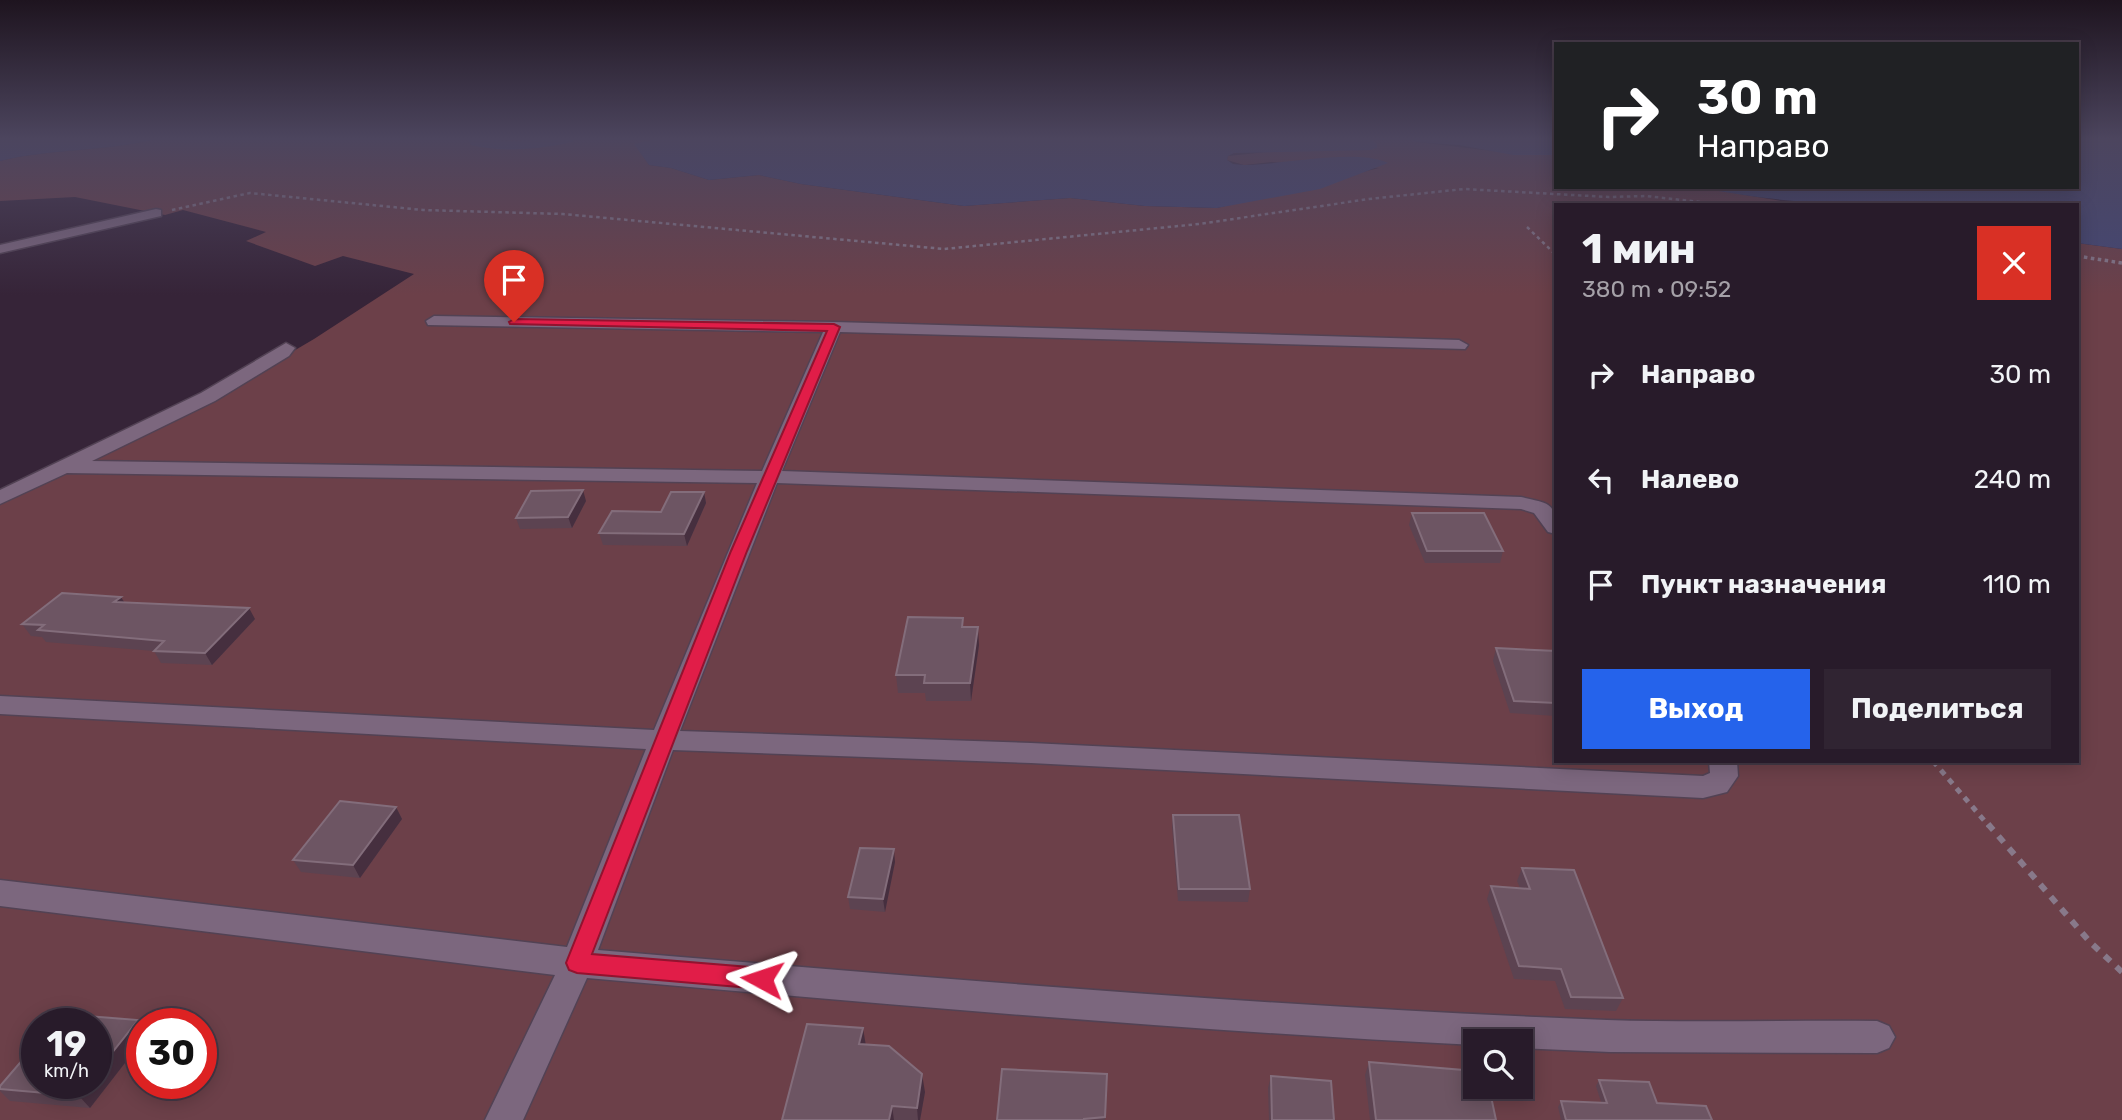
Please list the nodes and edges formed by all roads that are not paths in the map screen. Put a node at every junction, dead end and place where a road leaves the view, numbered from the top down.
1 (156, 213) road end
2 (0, 249) edge
3 (434, 321) dead end
4 (834, 327) junction
5 (1459, 345) dead end
6 (286, 348) dead end
7 (67, 467) junction
8 (770, 477) junction
9 (0, 498) edge
10 (1554, 524) edge
11 (0, 705) edge
12 (663, 740) junction
13 (1723, 763) edge
14 (0, 893) edge
15 (577, 963) junction
16 (1877, 1037) dead end
17 (504, 1120) edge

1 - 2 street
3 - 4 street
4 - 5 street
4 - 8 street
6 - 7 street
7 - 8 street
7 - 9 street
8 - 10 street
8 - 12 street
11 - 12 street
12 - 13 street
12 - 15 street
14 - 15 street
15 - 16 street
15 - 17 street

